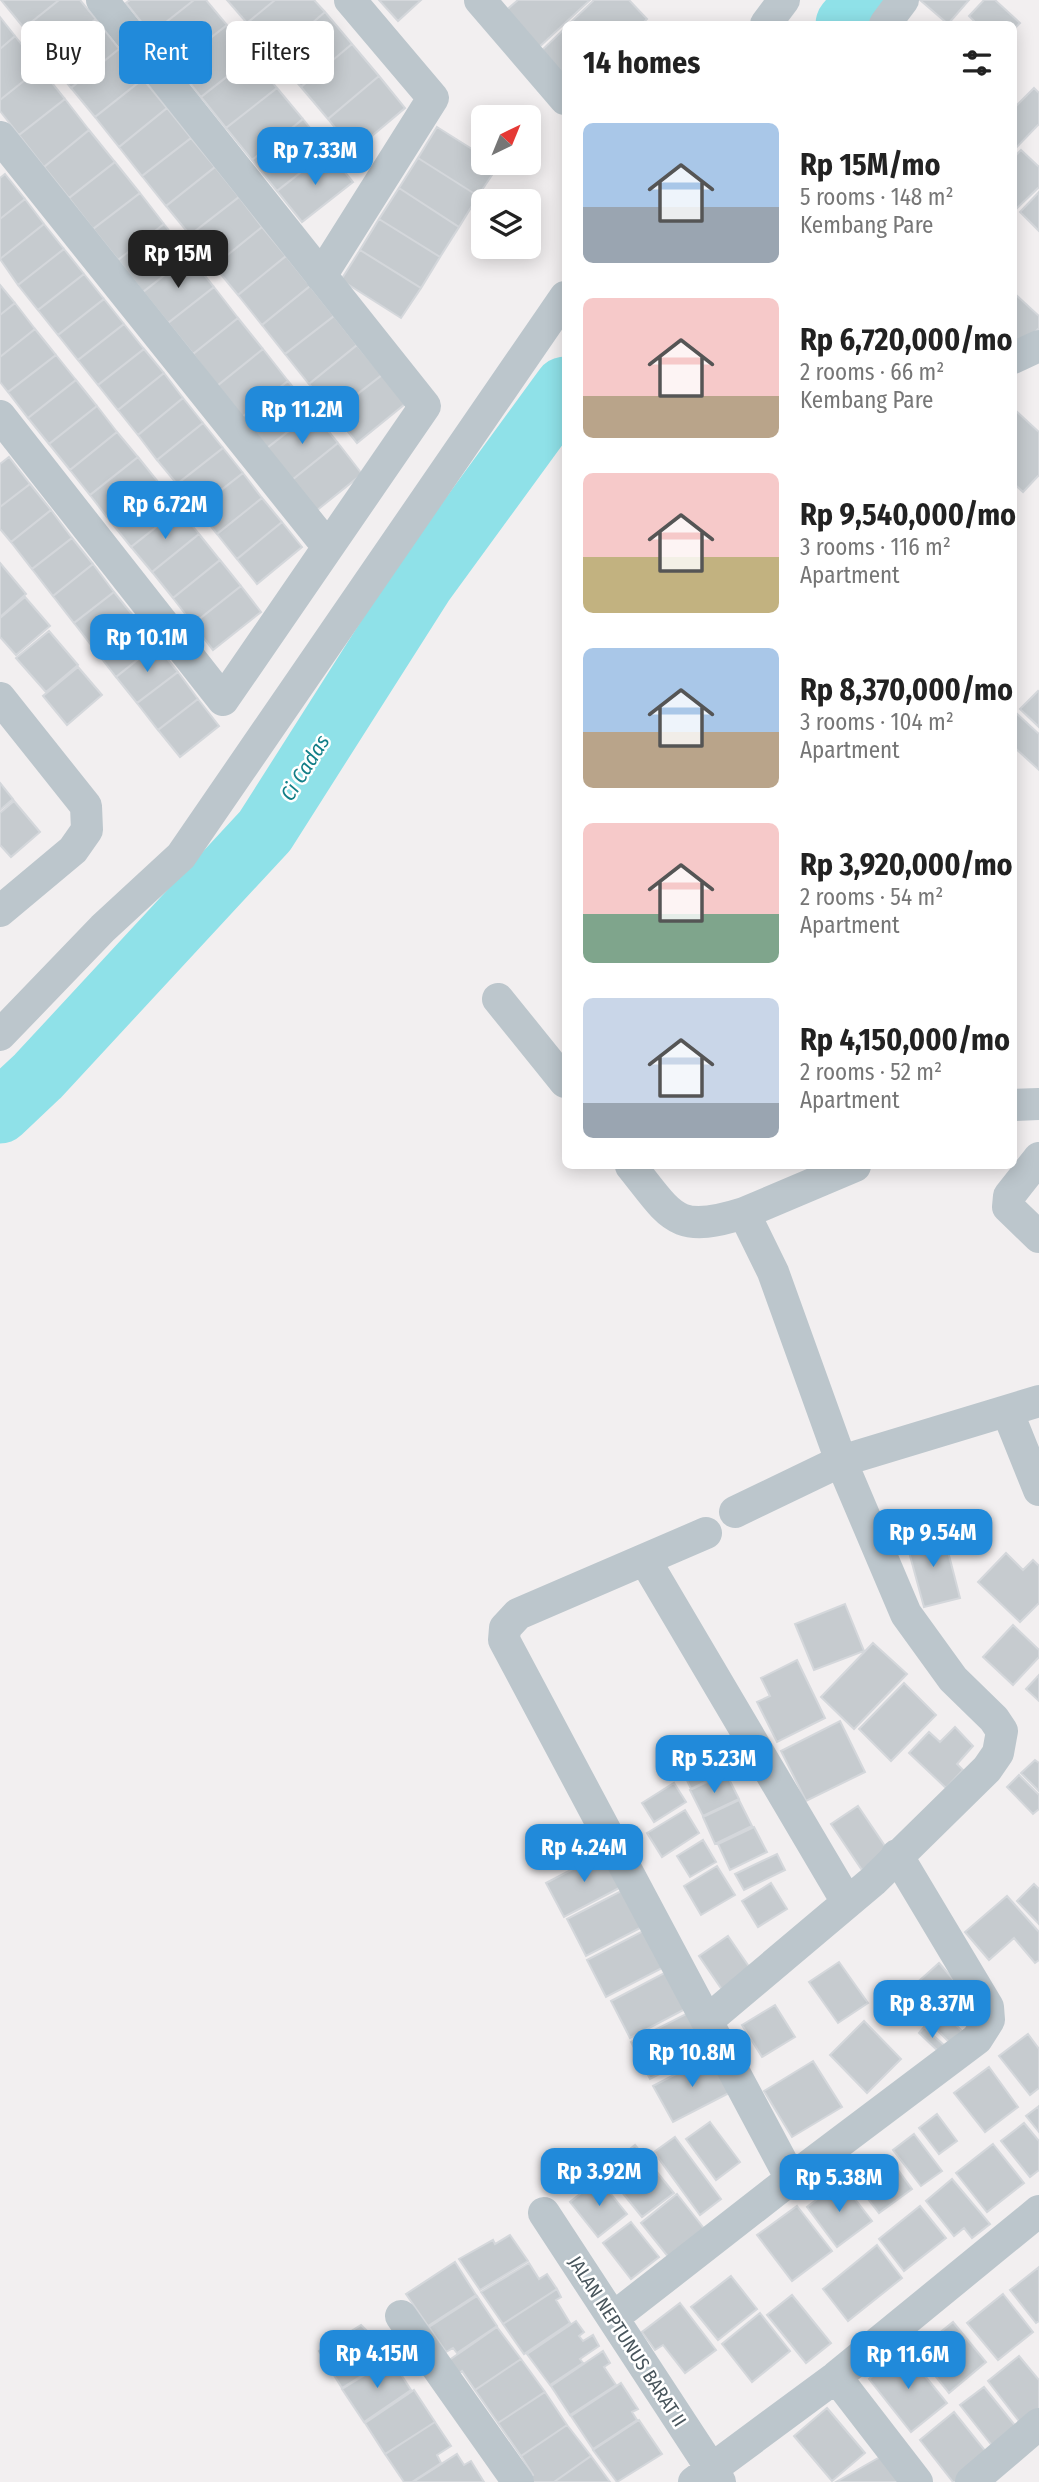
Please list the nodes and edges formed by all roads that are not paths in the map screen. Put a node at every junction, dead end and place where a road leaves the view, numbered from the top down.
1 (102, 0) edge
2 (350, 0) edge
3 (480, 0) edge
4 (784, 0) edge
5 (903, 0) edge
6 (768, 21) edge
7 (887, 21) edge
8 (562, 96) edge
9 (0, 137) edge
10 (321, 276) junction
11 (562, 301) edge
12 (1039, 346) edge
13 (1017, 356) edge
14 (0, 416) edge
15 (328, 547) junction
16 (0, 698) edge
17 (0, 911) edge
18 (498, 999) dead end
19 (0, 1035) edge
20 (556, 1055) edge
21 (562, 1073) edge
22 (1039, 1104) edge
23 (1017, 1105) edge
24 (1039, 1158) edge
25 (633, 1169) edge
26 (848, 1169) edge
27 (744, 1213) junction
28 (1039, 1237) edge
29 (1039, 1401) edge
30 (1008, 1413) junction
31 (841, 1461) junction
32 (1039, 1490) edge
33 (734, 1512) dead end
34 (706, 1533) dead end
35 (645, 1560) junction
36 (897, 1855) junction
37 (847, 1902) junction
38 (708, 2021) junction
39 (791, 2179) junction
40 (1039, 2211) edge
41 (544, 2213) dead end
42 (401, 2316) dead end
43 (614, 2317) junction
44 (836, 2377) junction
45 (1039, 2424) edge
46 (708, 2478) edge
47 (518, 2482) edge
48 (917, 2482) edge
49 (971, 2482) edge

1 - 10 street
2 - 10 street
3 - 8 street
4 - 6 street
5 - 7 street
9 - 15 street
10 - 15 street
11 - 19 street
12 - 13 street
14 - 15 street
16 - 17 street
18 - 20 street
20 - 21 street
22 - 23 street
24 - 28 street
25 - 27 street
26 - 27 street
27 - 31 street
29 - 30 street
30 - 31 street
30 - 32 street
31 - 33 street
31 - 36 street
34 - 35 street
35 - 37 street
35 - 38 street
36 - 37 street
36 - 39 street
37 - 38 street
38 - 39 street
39 - 43 street
40 - 44 street
41 - 43 street, JALAN NEPTUNUS BARAT II
42 - 47 street
43 - 46 street, JALAN NEPTUNUS BARAT II
44 - 46 street
44 - 48 street
45 - 49 street

